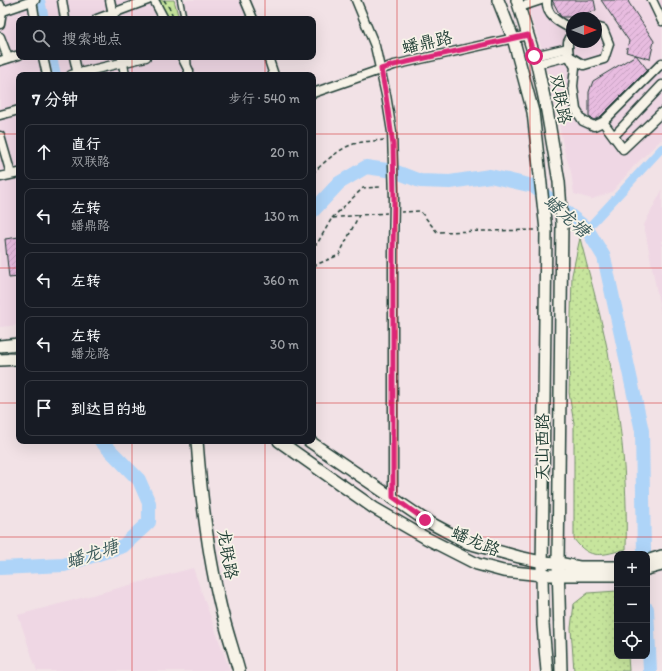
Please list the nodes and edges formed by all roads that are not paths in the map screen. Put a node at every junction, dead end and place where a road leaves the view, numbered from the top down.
1 (33, 0) edge
2 (62, 0) edge
3 (110, 0) edge
4 (148, 0) edge
5 (154, 0) edge
6 (180, 0) edge
7 (245, 0) edge
8 (356, 0) edge
9 (498, 0) edge
10 (541, 0) edge
11 (547, 0) edge
12 (652, 0) edge
13 (519, 4) edge
14 (1, 9) edge
15 (35, 16) edge
16 (65, 16) edge
17 (113, 16) edge
18 (162, 16) edge
19 (183, 16) edge
20 (252, 16) edge
21 (662, 21) edge
22 (0, 24) edge
23 (566, 26) edge
24 (602, 28) edge
25 (528, 35) junction
26 (0, 37) edge
27 (513, 38) junction
28 (569, 48) edge
29 (569, 52) junction
30 (16, 56) edge
31 (4, 60) edge
32 (44, 60) edge
33 (74, 60) edge
34 (122, 60) edge
35 (183, 60) edge
36 (188, 60) edge
37 (269, 60) edge
38 (536, 60) junction
39 (662, 63) edge
40 (381, 69) junction
41 (46, 72) edge
42 (75, 72) edge
43 (82, 72) edge
44 (124, 72) edge
45 (189, 72) edge
46 (189, 72) edge
47 (273, 72) edge
48 (662, 85) edge
49 (316, 92) edge
50 (16, 111) edge
51 (662, 112) edge
52 (0, 115) edge
53 (603, 122) junction
54 (0, 136) edge
55 (614, 136) junction
56 (15, 174) edge
57 (0, 177) edge
58 (562, 223) joint
59 (16, 344) edge
60 (0, 346) edge
61 (16, 359) edge
62 (0, 360) edge
63 (197, 444) edge
64 (284, 444) edge
65 (313, 444) edge
66 (393, 497) junction
67 (662, 556) edge
68 (650, 560) edge
69 (542, 562) junction
70 (558, 563) junction
71 (662, 565) edge
72 (650, 568) edge
73 (614, 570) edge
74 (614, 570) edge
75 (542, 575) junction
76 (559, 576) junction
77 (239, 671) edge
78 (546, 671) edge
79 (561, 671) edge

1 - 14 street
1 - 15 street
2 - 16 street
3 - 17 street
4 - 17 street
5 - 18 street
6 - 19 lane
7 - 20 street
8 - 40 street
9 - 27 main road, 天山西路
10 - 13 street
11 - 23 street
12 - 21 street
13 - 25 main road, 双联路
14 - 22 street
24 - 29 street
25 - 27 street, 蟠鼎路
25 - 38 main road, 双联路
26 - 31 street
27 - 40 street, 蟠鼎路
27 - 69 main road, 天山西路
28 - 29 street
29 - 38 street
29 - 53 street
30 - 31 street
32 - 41 street
33 - 42 street
34 - 43 street
34 - 44 street
35 - 45 street
36 - 46 lane
37 - 47 street
38 - 58 main road, 双联路
39 - 53 street
40 - 49 street, 蟠鼎路
40 - 66 street
48 - 55 street
50 - 52 street
51 - 55 street
53 - 55 street
54 - 56 street
56 - 57 street
58 - 70 main road, 天山西路
59 - 60 main road
61 - 62 main road
63 - 77 main road, 龙联路
64 - 75 main road, 蟠龙路
65 - 66 main road, 蟠龙路
66 - 69 main road, 蟠龙路
67 - 68 main road
69 - 70 main road, 蟠龙路
69 - 75 main road, 天山西路
70 - 73 main road, 蟠龙路
70 - 76 main road, 天山西路
71 - 72 main road
74 - 76 main road, 蟠龙路
75 - 76 main road, 蟠龙路
75 - 78 main road, 天山西路
76 - 79 main road, 天山西路

